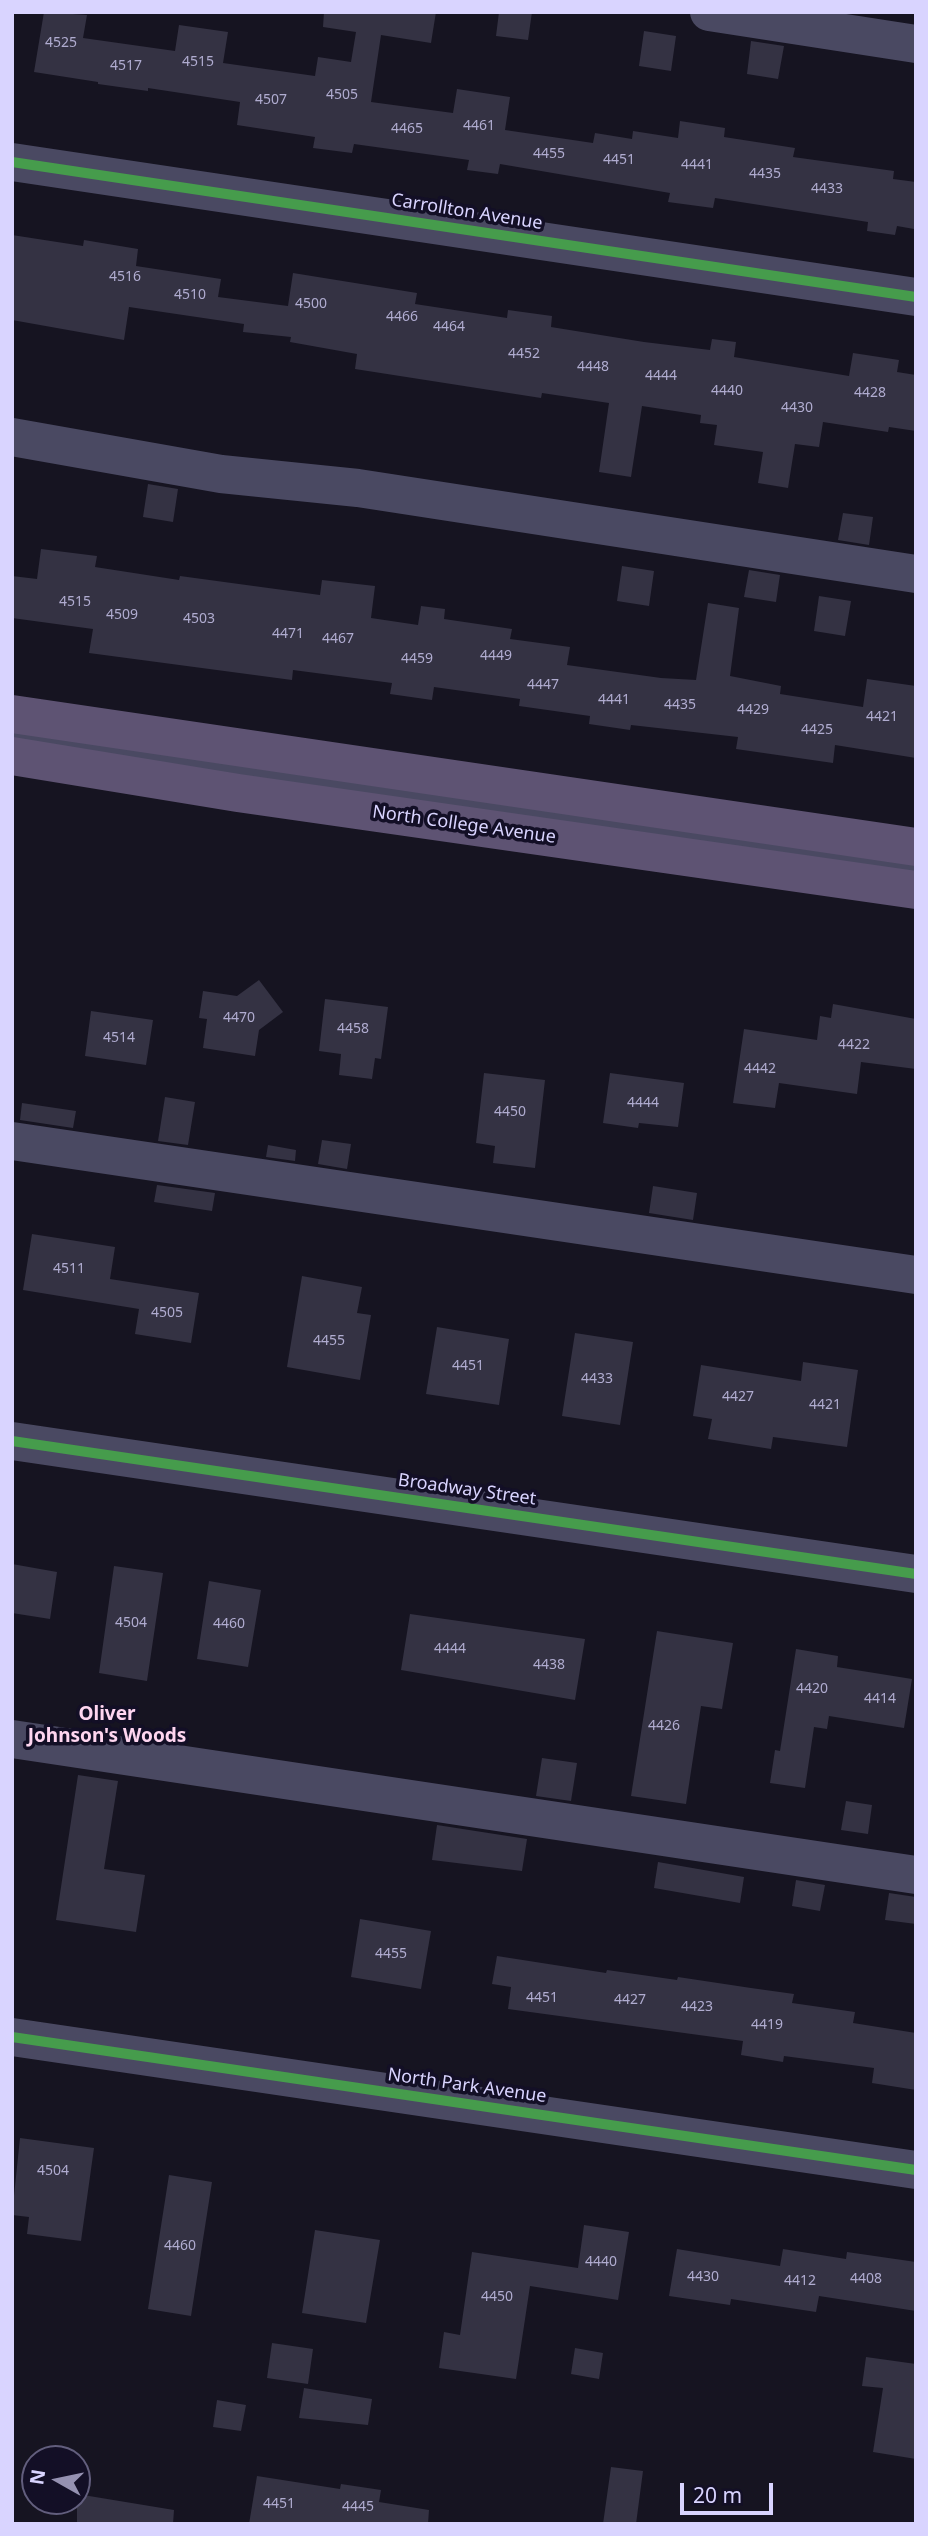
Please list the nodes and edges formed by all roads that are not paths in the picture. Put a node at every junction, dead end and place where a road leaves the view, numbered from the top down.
1 (709, 12) edge
2 (916, 44) edge
3 (12, 162) edge
4 (916, 297) edge
5 (12, 437) edge
6 (916, 574) edge
7 (12, 714) edge
8 (12, 737) edge
9 (12, 756) edge
10 (916, 848) edge
11 (916, 868) edge
12 (916, 890) edge
13 (12, 1141) edge
14 (916, 1275) edge
15 (12, 1440) edge
16 (916, 1574) edge
17 (12, 1739) edge
18 (916, 1875) edge
19 (12, 2037) edge
20 (916, 2170) edge

1 - 2 street
3 - 4 street, Carrollton Avenue
5 - 6 street
7 - 10 main road
8 - 11 street, North College Avenue
9 - 12 main road, North College Avenue
13 - 14 street
15 - 16 street, Broadway Street
17 - 18 street
19 - 20 street, North Park Avenue

